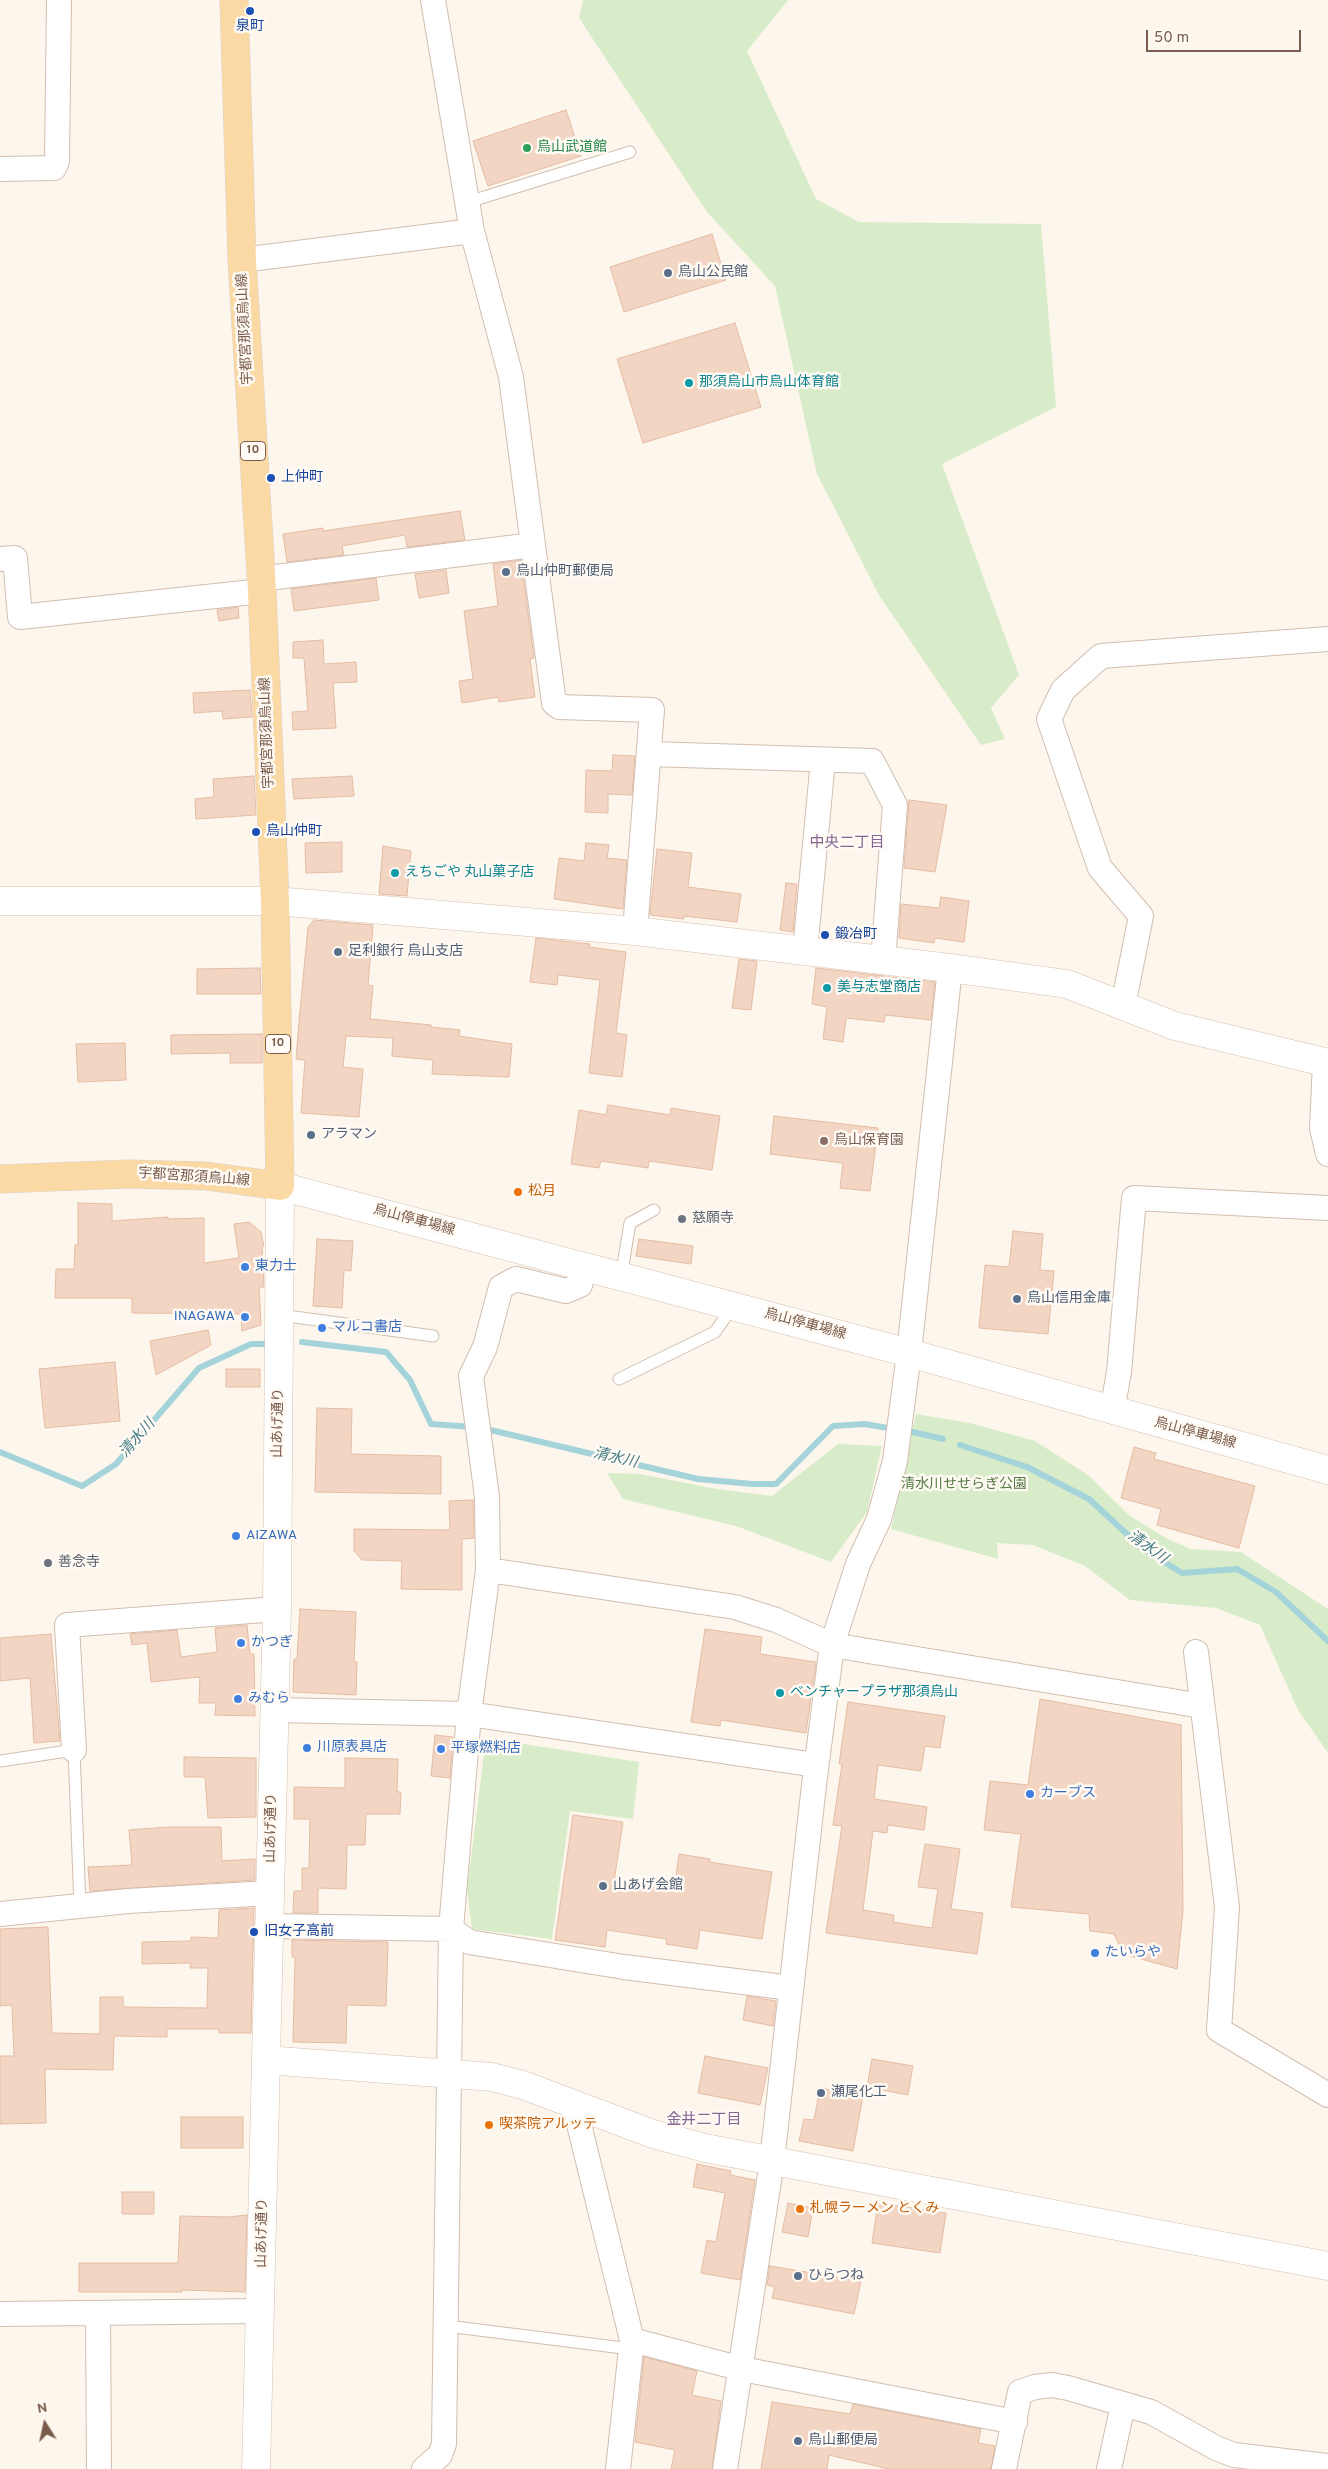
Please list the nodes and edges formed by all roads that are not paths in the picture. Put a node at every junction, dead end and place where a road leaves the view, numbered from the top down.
1 (59, 0) edge
2 (234, 0) edge
3 (433, 0) edge
4 (630, 152) dead end
5 (0, 169) edge
6 (468, 202) junction
7 (472, 231) junction
8 (242, 260) junction
9 (534, 545) junction
10 (0, 559) edge
11 (261, 585) junction
12 (1328, 639) edge
13 (650, 754) junction
14 (823, 760) junction
15 (0, 901) edge
16 (275, 902) junction
17 (635, 931) junction
18 (805, 951) junction
19 (883, 960) junction
20 (950, 968) junction
21 (1123, 1006) junction
22 (1326, 1063) edge
23 (1328, 1154) edge
24 (0, 1179) edge
25 (280, 1186) junction
26 (1328, 1208) edge
27 (654, 1210) dead end
28 (585, 1267) junction
29 (621, 1277) junction
30 (733, 1306) junction
31 (280, 1315) junction
32 (433, 1336) dead end
33 (909, 1353) junction
34 (619, 1379) dead end
35 (1112, 1411) junction
36 (1328, 1470) edge
37 (488, 1570) junction
38 (277, 1609) junction
39 (832, 1645) junction
40 (1196, 1652) dead end
41 (1202, 1706) junction
42 (274, 1710) junction
43 (469, 1714) junction
44 (74, 1750) junction
45 (0, 1760) edge
46 (816, 1765) junction
47 (270, 1893) junction
48 (80, 1906) junction
49 (0, 1914) edge
50 (270, 1926) junction
51 (451, 1929) junction
52 (791, 1988) junction
53 (266, 2060) junction
54 (450, 2073) junction
55 (1328, 2095) edge
56 (574, 2104) junction
57 (772, 2161) junction
58 (1328, 2266) edge
59 (261, 2311) junction
60 (98, 2313) junction
61 (0, 2314) edge
62 (447, 2326) junction
63 (632, 2344) junction
64 (742, 2369) junction
65 (1123, 2405) junction
66 (1016, 2422) junction
67 (1328, 2466) edge
68 (99, 2469) edge
69 (256, 2469) edge
70 (424, 2469) edge
71 (618, 2469) edge
72 (725, 2469) edge
73 (1004, 2469) edge
74 (1109, 2469) edge

1 - 5 street
2 - 8 main road, 宇都宮那須烏山線 / 10
3 - 6 street
4 - 6 lane
6 - 7 street
7 - 8 street
7 - 9 street
8 - 11 main road, 宇都宮那須烏山線 / 10
9 - 11 street
9 - 13 street
10 - 11 street
11 - 16 main road, 宇都宮那須烏山線 / 10
12 - 21 street
13 - 14 street
13 - 17 street
14 - 18 street
14 - 19 street
15 - 16 street
16 - 17 street
16 - 25 main road, 宇都宮那須烏山線 / 10
17 - 18 street
18 - 19 street
19 - 20 street
20 - 21 street
20 - 33 street
21 - 22 street
22 - 23 street
24 - 25 main road, 宇都宮那須烏山線
25 - 28 street, 烏山停車場線
25 - 31 street, 山あげ通り
26 - 35 street
27 - 29 lane
28 - 29 street, 烏山停車場線
28 - 37 street
29 - 30 street, 烏山停車場線
30 - 33 street, 烏山停車場線
30 - 34 lane
31 - 32 lane
31 - 38 street, 山あげ通り
33 - 35 street, 烏山停車場線
33 - 39 street
35 - 36 street, 烏山停車場線
37 - 39 street
37 - 43 street
38 - 42 street, 山あげ通り
38 - 44 street
39 - 41 street
39 - 46 street
40 - 41 street
41 - 55 street
42 - 43 street
42 - 47 street, 山あげ通り
43 - 46 street
43 - 51 street
44 - 45 lane
44 - 48 lane
46 - 52 street
47 - 48 street
47 - 50 street, 山あげ通り
48 - 49 street
50 - 51 street
50 - 53 street, 山あげ通り
51 - 52 street
51 - 54 street
52 - 57 street
53 - 54 street
53 - 59 street, 山あげ通り
54 - 56 street
54 - 62 street
56 - 57 street
56 - 63 street
57 - 58 street
57 - 64 street
59 - 60 street
59 - 69 street, 山あげ通り
60 - 61 street
60 - 68 street
62 - 63 lane
62 - 70 street
63 - 64 street
63 - 71 street
64 - 66 street
64 - 72 street
65 - 66 street
65 - 67 street
65 - 74 street
66 - 73 street

